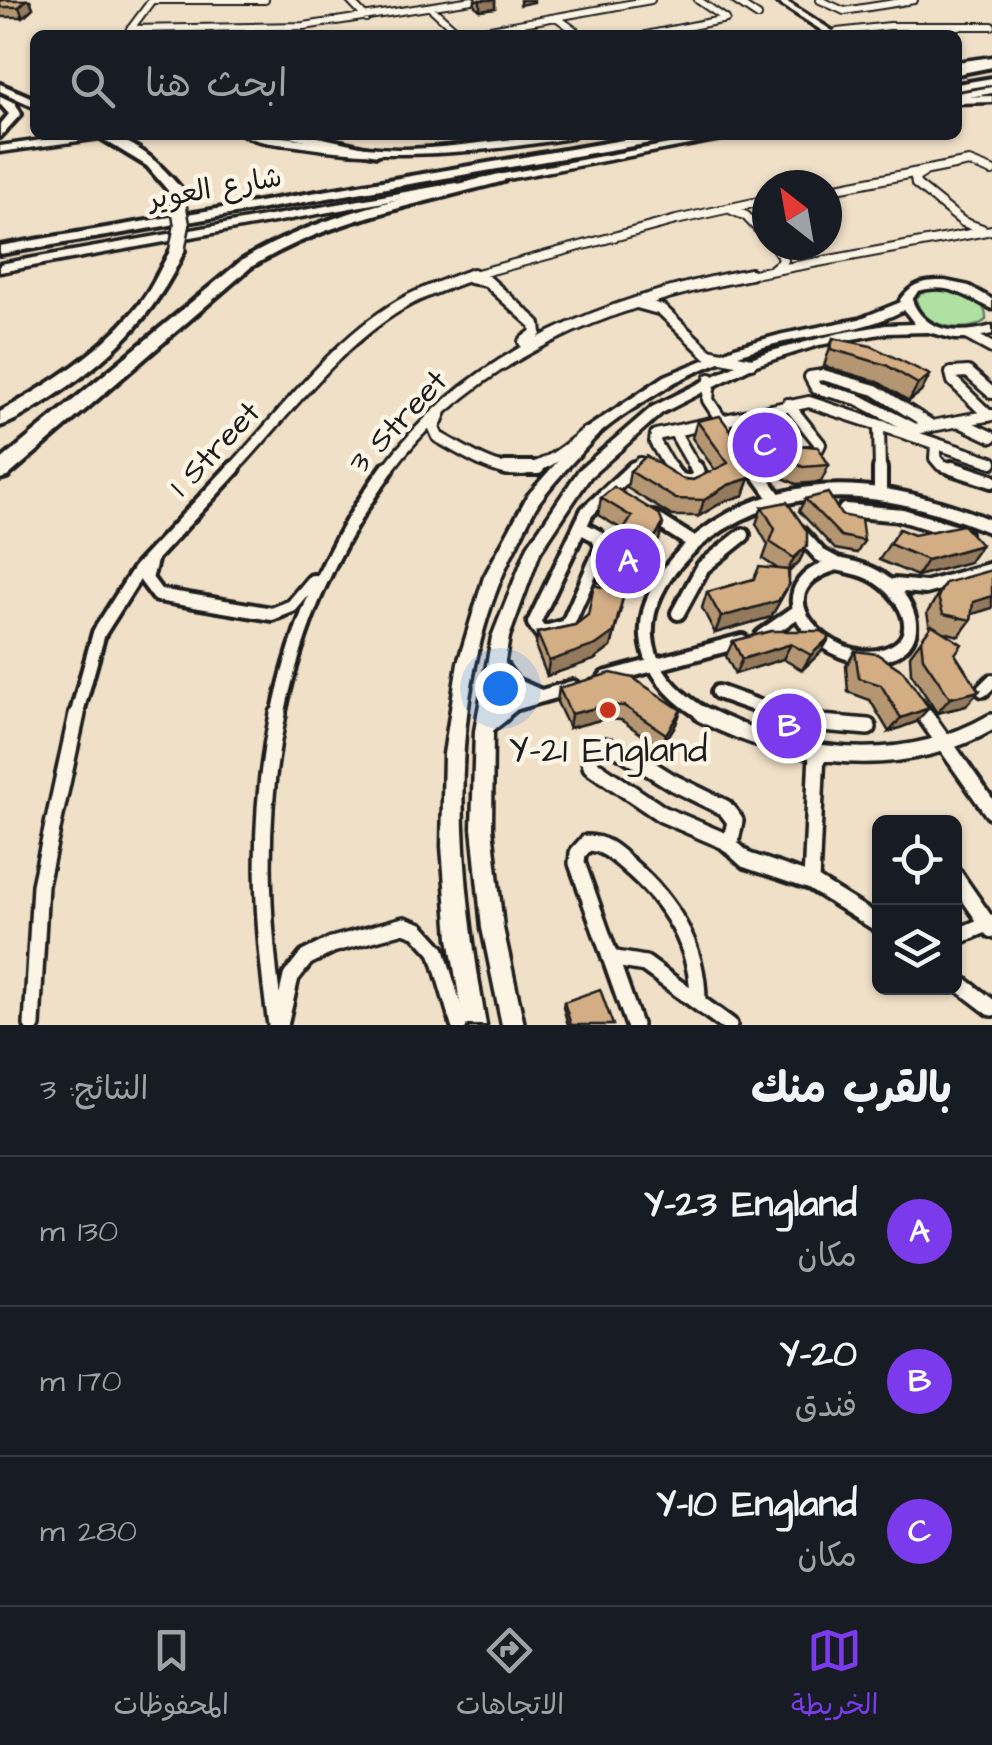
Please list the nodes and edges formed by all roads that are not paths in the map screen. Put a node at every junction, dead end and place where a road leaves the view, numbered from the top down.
1 (152, 0) edge
2 (265, 0) edge
3 (349, 0) edge
4 (472, 0) edge
5 (651, 0) edge
6 (698, 0) edge
7 (752, 0) edge
8 (764, 0) edge
9 (778, 0) edge
10 (820, 0) edge
11 (914, 0) edge
12 (735, 1) edge
13 (876, 6) junction
14 (430, 7) junction
15 (758, 16) dead end
16 (556, 17) junction
17 (366, 18) junction
18 (800, 23) junction
19 (817, 23) junction
20 (893, 26) junction
21 (992, 26) edge
22 (130, 30) edge
23 (286, 30) edge
24 (454, 30) edge
25 (486, 30) edge
26 (574, 30) edge
27 (671, 30) edge
28 (810, 30) edge
29 (821, 30) edge
30 (823, 30) edge
31 (829, 30) edge
32 (864, 30) edge
33 (992, 62) edge
34 (962, 67) edge
35 (992, 77) edge
36 (962, 82) edge
37 (0, 83) edge
38 (992, 90) edge
39 (30, 91) edge
40 (962, 97) edge
41 (962, 98) edge
42 (0, 99) edge
43 (992, 99) edge
44 (30, 101) edge
45 (0, 134) edge
46 (80, 140) edge
47 (111, 140) edge
48 (281, 140) edge
49 (316, 140) edge
50 (535, 140) edge
51 (598, 140) edge
52 (645, 140) edge
53 (709, 140) edge
54 (0, 149) edge
55 (377, 151) junction
56 (926, 171) junction
57 (992, 171) edge
58 (500, 178) junction
59 (842, 187) edge
60 (430, 191) junction
61 (752, 203) edge
62 (722, 209) junction
63 (752, 222) edge
64 (992, 230) edge
65 (0, 241) edge
66 (0, 251) edge
67 (784, 260) edge
68 (0, 268) edge
69 (769, 271) junction
70 (438, 286) junction
71 (970, 291) junction
72 (992, 292) edge
73 (906, 304) junction
74 (992, 306) edge
75 (613, 308) junction
76 (930, 328) junction
77 (992, 330) edge
78 (970, 336) junction
79 (992, 348) edge
80 (506, 358) junction
81 (718, 358) junction
82 (750, 363) junction
83 (710, 379) junction
84 (992, 393) edge
85 (676, 396) junction
86 (446, 402) junction
87 (710, 404) junction
88 (788, 404) junction
89 (768, 409) junction
90 (991, 416) edge
91 (610, 417) junction
92 (0, 420) edge
93 (721, 420) junction
94 (777, 422) edge
95 (962, 423) junction
96 (879, 428) junction
97 (935, 428) junction
98 (674, 430) junction
99 (992, 437) edge
100 (795, 446) edge
101 (936, 446) junction
102 (640, 462) edge
103 (992, 462) edge
104 (0, 472) edge
105 (992, 481) edge
106 (610, 492) junction
107 (884, 495) junction
108 (626, 501) edge
109 (781, 506) junction
110 (641, 510) edge
111 (845, 510) dead end
112 (891, 513) junction
113 (793, 523) edge
114 (580, 527) junction
115 (992, 528) edge
116 (802, 535) junction
117 (744, 536) dead end
118 (972, 537) edge
119 (690, 545) junction
120 (152, 556) junction
121 (711, 558) junction
122 (326, 564) junction
123 (837, 564) junction
124 (992, 569) edge
125 (808, 573) junction
126 (888, 582) junction
127 (925, 588) junction
128 (908, 607) junction
129 (798, 610) junction
130 (678, 612) dead end
131 (762, 636) junction
132 (814, 636) junction
133 (494, 657) junction
134 (869, 658) junction
135 (896, 661) junction
136 (656, 664) junction
137 (908, 691) edge
138 (718, 692) dead end
139 (542, 696) junction
140 (992, 722) edge
141 (805, 723) junction
142 (868, 727) dead end
143 (482, 734) junction
144 (945, 744) junction
145 (810, 751) junction
146 (992, 811) edge
147 (730, 845) junction
148 (811, 882) junction
149 (962, 886) edge
150 (872, 919) edge
151 (990, 925) edge
152 (962, 935) edge
153 (610, 958) junction
154 (962, 986) edge
155 (698, 1000) junction
156 (992, 1008) edge
157 (32, 1025) edge
158 (278, 1025) edge
159 (459, 1025) edge
160 (475, 1025) edge
161 (513, 1025) edge
162 (634, 1025) edge
163 (729, 1025) edge

1 - 2 street
1 - 22 street
3 - 17 street
4 - 14 street
5 - 16 street
6 - 27 street
7 - 12 street
8 - 18 main road
9 - 19 main road
10 - 13 street
11 - 13 street
12 - 15 street
13 - 20 street
14 - 17 street
14 - 24 street
16 - 25 street
16 - 26 street
17 - 23 street
18 - 28 main road
18 - 29 main road
19 - 30 main road
19 - 31 main road
20 - 21 street
20 - 32 street
33 - 34 highway
35 - 36 highway
37 - 39 highway
37 - 44 highway
38 - 40 main road
41 - 43 street
42 - 45 highway
46 - 54 main road
47 - 92 highway, bridge
48 - 55 main road
49 - 55 highway
50 - 55 main road
51 - 65 highway, شارع العوير
52 - 66 highway, شارع العوير
53 - 58 main road
56 - 57 street
56 - 59 street
56 - 64 street
58 - 60 main road
58 - 104 highway
60 - 66 highway
60 - 68 main road
61 - 62 street, 1 Street
62 - 63 street
62 - 70 street, 1 Street
64 - 69 street, 3 Street
67 - 69 street
69 - 75 street, 3 Street
70 - 80 street
70 - 120 street, 1 Street
71 - 72 street
71 - 73 street
71 - 74 street
73 - 76 street
73 - 81 street
75 - 80 street, 3 Street
75 - 81 street
76 - 78 street
76 - 82 street
77 - 78 street
78 - 79 street
80 - 86 street, 3 Street
81 - 82 street
81 - 91 street
82 - 83 street
83 - 85 street
83 - 87 street
84 - 90 street
85 - 87 street
85 - 133 street
86 - 91 street
86 - 122 street, 3 Street
87 - 93 street
88 - 89 street
88 - 96 street
88 - 100 street
89 - 93 street
89 - 94 street
90 - 95 street
91 - 160 street
93 - 98 street
93 - 109 street
95 - 97 street
95 - 99 street
96 - 101 street
96 - 107 street
97 - 97 street
98 - 98 street
101 - 103 street
101 - 105 street
102 - 106 street
106 - 108 street
106 - 114 street
107 - 109 street
107 - 112 street
107 - 115 street
109 - 119 street
110 - 119 street
111 - 112 street
112 - 118 street
113 - 116 street
114 - 114 street
116 - 123 street
116 - 125 street
117 - 121 street
119 - 121 street
119 - 136 street
120 - 122 street
120 - 157 street, 1 Street
121 - 130 street
122 - 158 street, 3 Street
123 - 125 street
123 - 126 street
124 - 127 street
125 - 129 street
126 - 127 street
126 - 128 street
127 - 128 street
128 - 135 street
129 - 131 street
129 - 132 street
131 - 132 street
131 - 136 street
132 - 134 street
133 - 139 street
133 - 143 street
134 - 135 street
134 - 135 street
136 - 139 street
136 - 145 street
137 - 144 street
138 - 141 street
139 - 143 street
140 - 144 street
141 - 142 street
141 - 145 street
143 - 161 street
144 - 145 street
144 - 146 street
145 - 148 street
147 - 147 street
147 - 148 street
148 - 150 street
149 - 151 street
151 - 152 street
153 - 155 street
153 - 155 street
153 - 162 street
154 - 156 street
155 - 163 street
158 - 159 street

